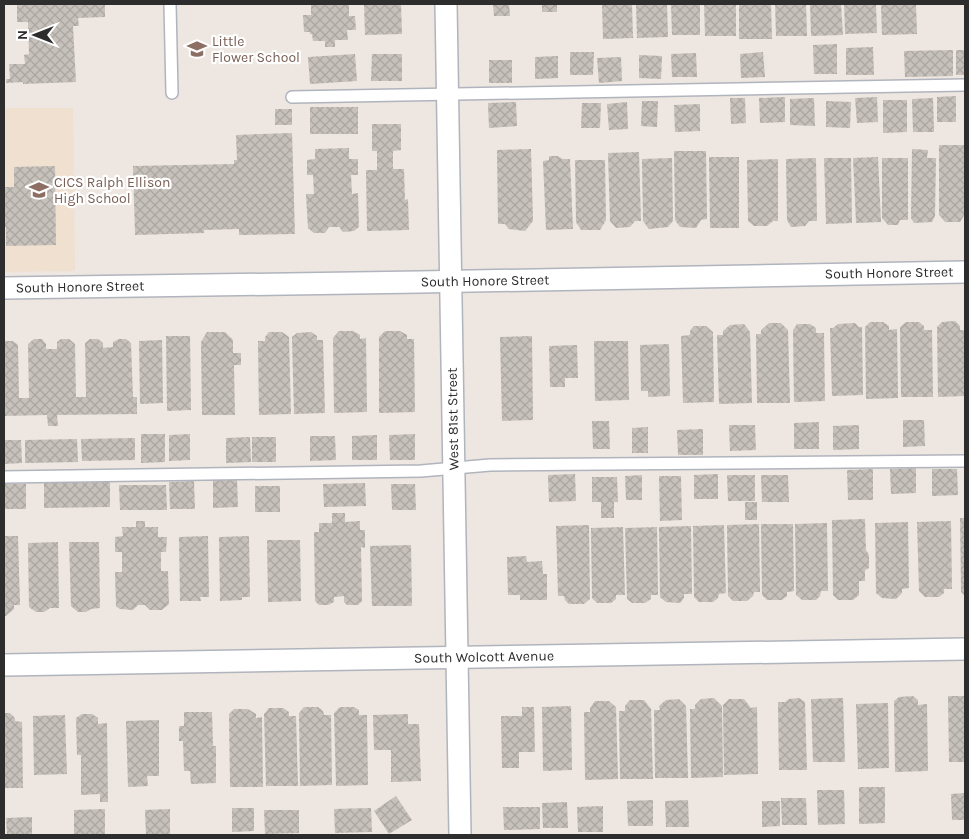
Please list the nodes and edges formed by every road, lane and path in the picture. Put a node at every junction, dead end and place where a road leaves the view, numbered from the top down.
1 (170, 4) edge
2 (446, 4) edge
3 (965, 85) edge
4 (172, 93) dead end
5 (448, 94) junction
6 (292, 97) dead end
7 (965, 272) edge
8 (450, 282) junction
9 (4, 288) edge
10 (965, 461) edge
11 (454, 468) junction
12 (4, 477) edge
13 (965, 649) edge
14 (457, 658) junction
15 (4, 665) edge
16 (460, 835) edge

1 - 4 lane
2 - 5 street, West 81st Street
3 - 5 lane
5 - 6 lane
5 - 8 street, West 81st Street
7 - 8 street, South Honore Street
8 - 9 street, South Honore Street
8 - 11 street, West 81st Street
10 - 11 lane
11 - 12 lane
11 - 14 street, West 81st Street
13 - 14 street, South Wolcott Avenue
14 - 15 street, South Wolcott Avenue
14 - 16 street, West 81st Street

